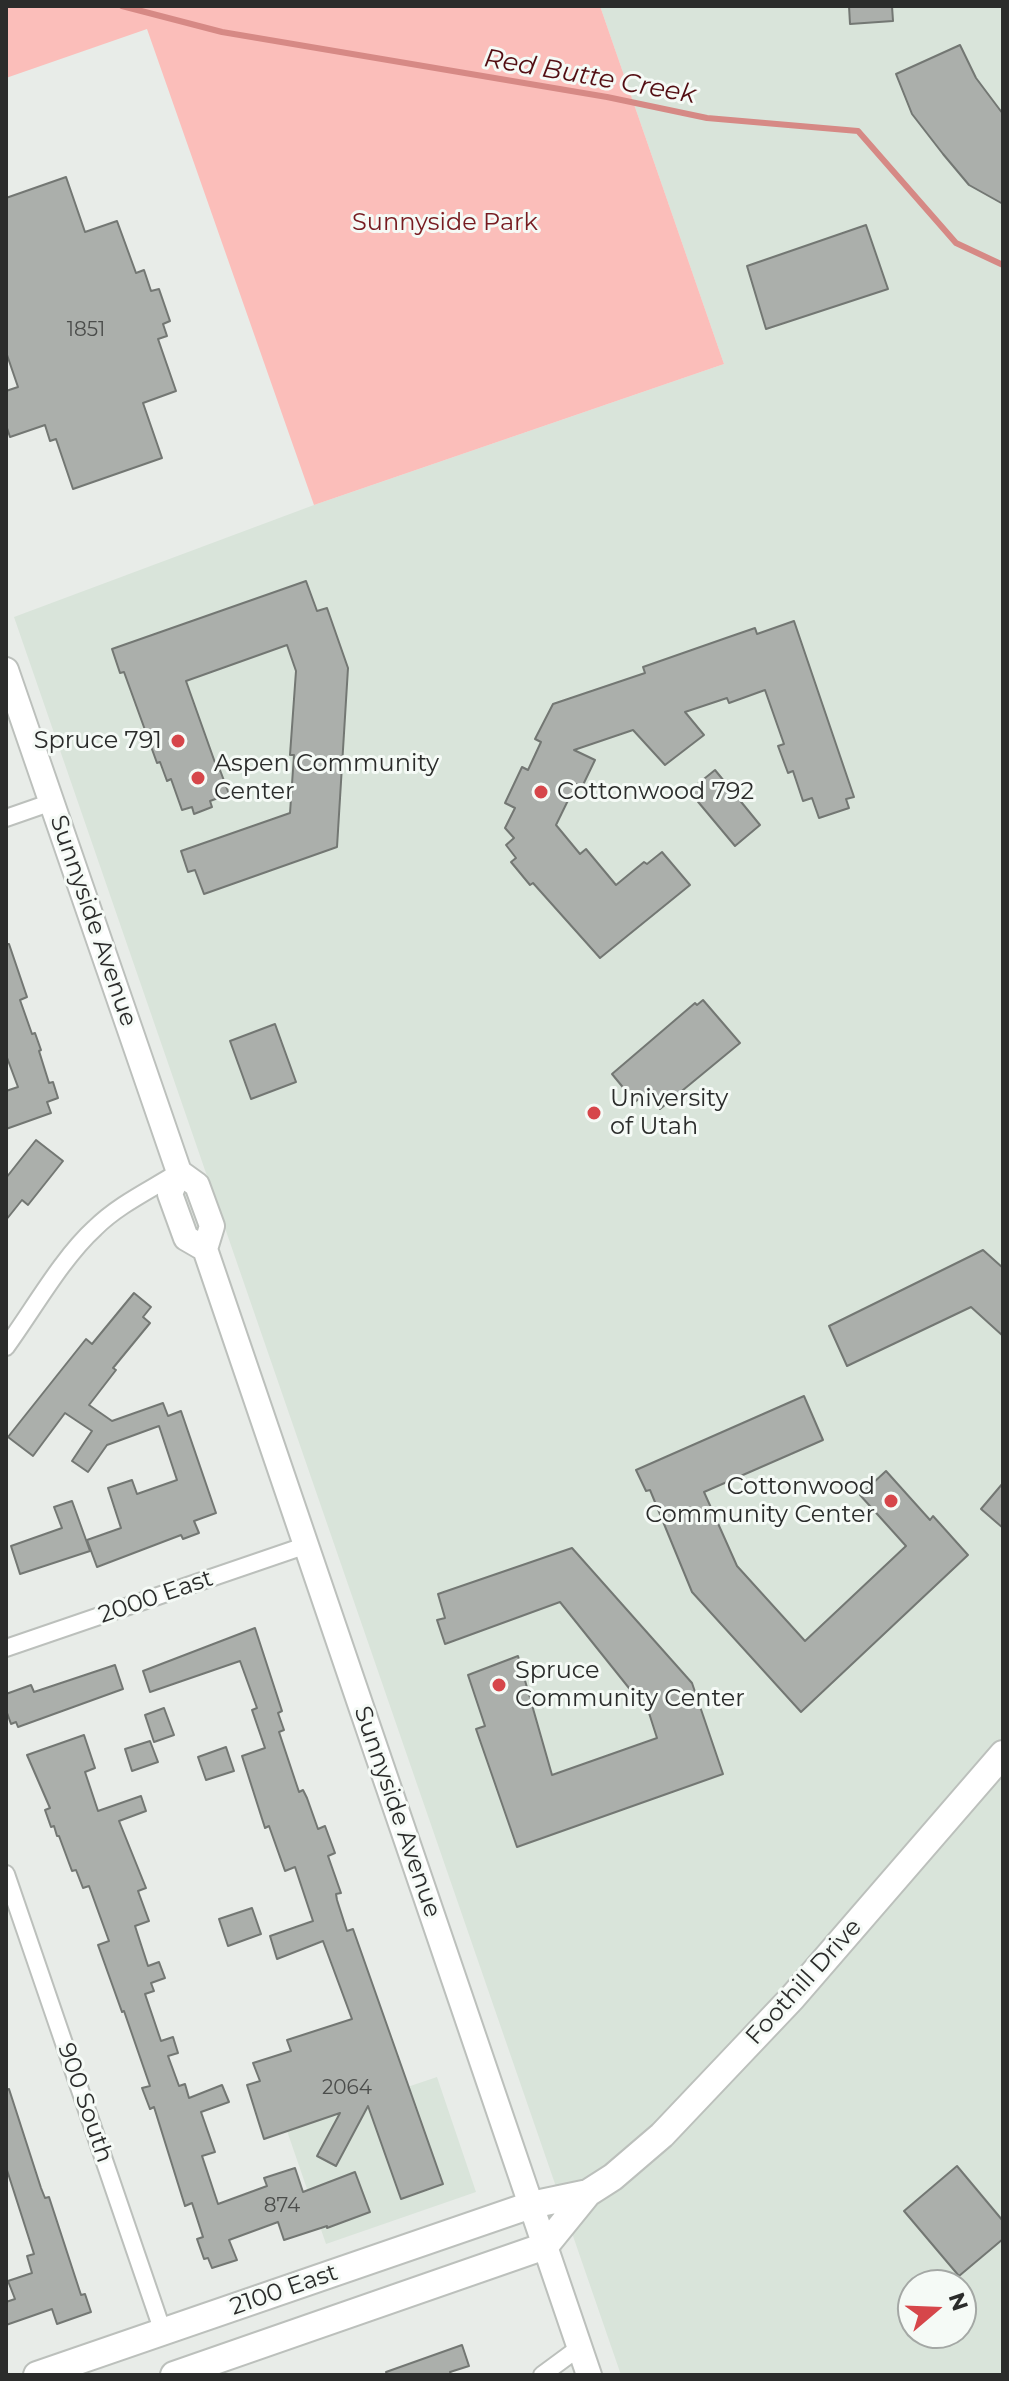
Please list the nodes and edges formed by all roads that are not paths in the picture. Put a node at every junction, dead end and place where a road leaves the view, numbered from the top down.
1 (6, 670) edge
2 (52, 802) junction
3 (6, 818) edge
4 (179, 1172) junction
5 (6, 1347) edge
6 (307, 1545) junction
7 (6, 1648) edge
8 (1003, 1754) edge
9 (6, 1874) edge
10 (588, 2193) junction
11 (531, 2205) junction
12 (545, 2246) junction
13 (163, 2332) junction
14 (580, 2347) junction
15 (177, 2374) edge
16 (37, 2375) edge
17 (542, 2375) edge
18 (589, 2375) edge

1 - 2 main road, Sunnyside Avenue
2 - 3 street
2 - 4 main road, Sunnyside Avenue
4 - 5 street
4 - 6 main road, Sunnyside Avenue
6 - 7 street, 2000 East
6 - 11 main road, Sunnyside Avenue
8 - 10 main road, Foothill Drive
9 - 13 street, 900 South
10 - 11 main road, Foothill Drive
10 - 12 main road, Foothill Drive
11 - 12 main road, Sunnyside Avenue
11 - 13 main road, 2100 East
12 - 14 main road, Sunnyside Avenue
12 - 15 main road, 2100 East
13 - 16 main road, 2100 East
14 - 17 street
14 - 18 main road, Sunnyside Avenue

